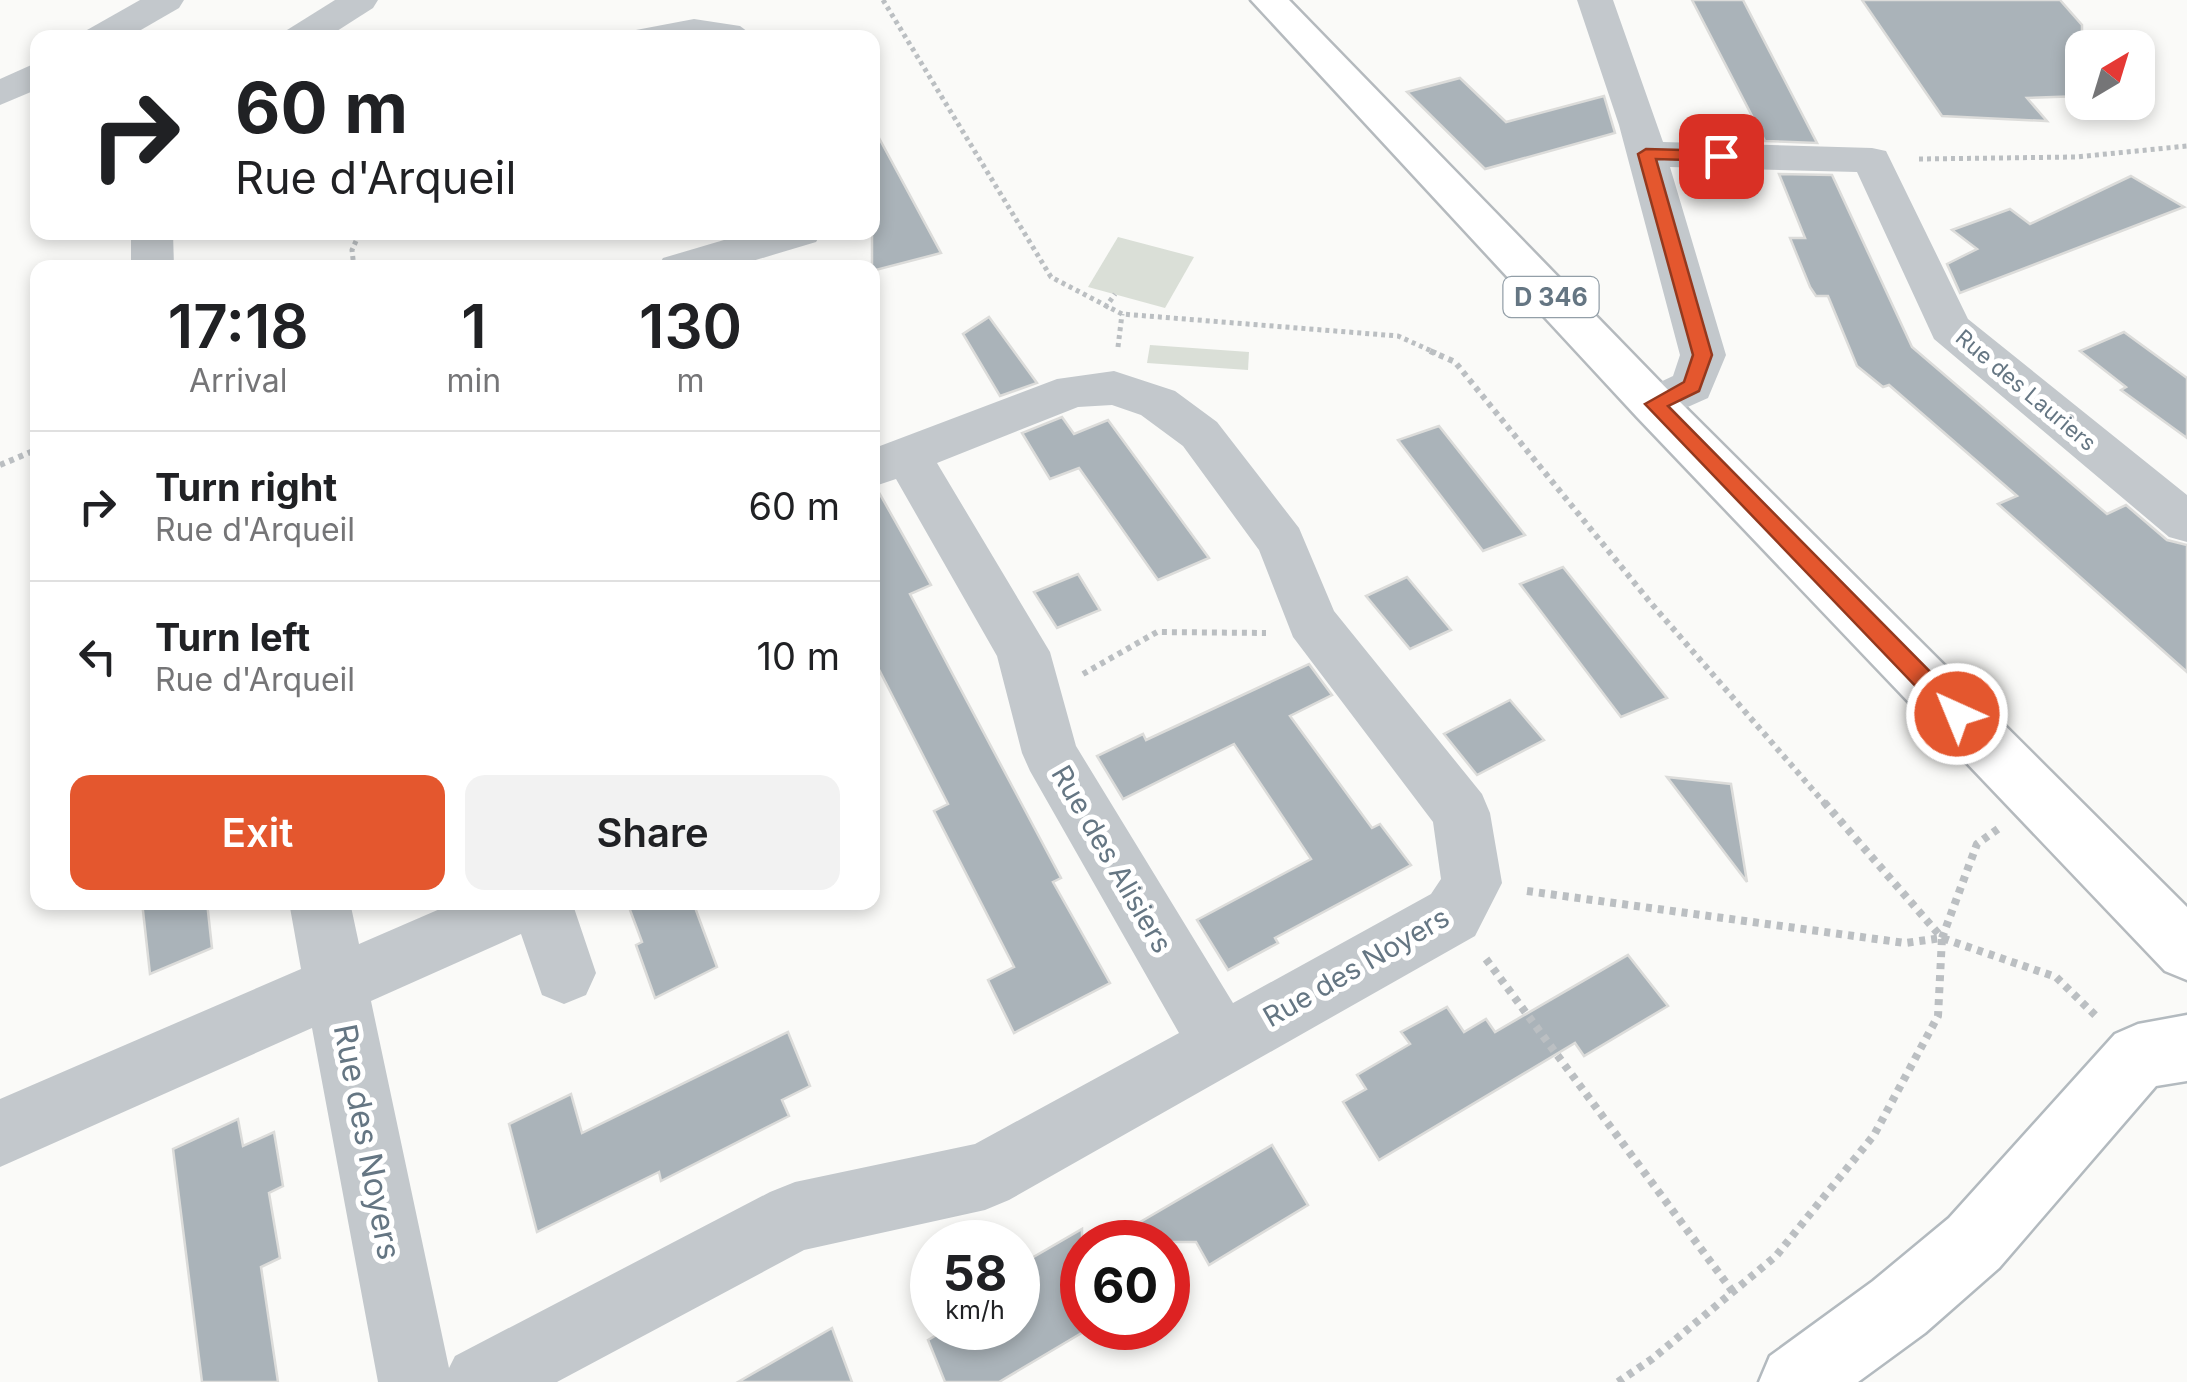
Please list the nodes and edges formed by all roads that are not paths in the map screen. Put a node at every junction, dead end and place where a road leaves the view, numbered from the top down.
1 (166, 0) edge
2 (360, 0) edge
3 (1269, 0) edge
4 (1595, 0) edge
5 (114, 30) edge
6 (313, 30) edge
7 (30, 77) edge
8 (0, 94) edge
9 (1646, 154) junction
10 (774, 240) edge
11 (706, 260) edge
12 (1654, 404) junction
13 (890, 462) edge
14 (2187, 523) edge
15 (321, 910) edge
16 (508, 910) edge
17 (544, 910) edge
18 (2187, 950) edge
19 (564, 973) dead end
20 (336, 988) junction
21 (1221, 1044) junction
22 (2163, 1052) edge
23 (0, 1132) edge
24 (416, 1382) edge
25 (481, 1382) edge
26 (1796, 1382) edge

1 - 5 street
2 - 6 street
3 - 12 main road, D 346
4 - 9 street
7 - 8 street
9 - 12 street
9 - 14 street, Rue des Lauriers
10 - 11 street
12 - 18 main road, D 346
13 - 21 street, Rue des Alisiers
13 - 21 street, Rue des Noyers
15 - 20 street, Rue des Noyers
16 - 20 street
17 - 19 street
20 - 23 street
20 - 24 street, Rue des Noyers
21 - 25 street, Rue des Noyers
22 - 26 main road

